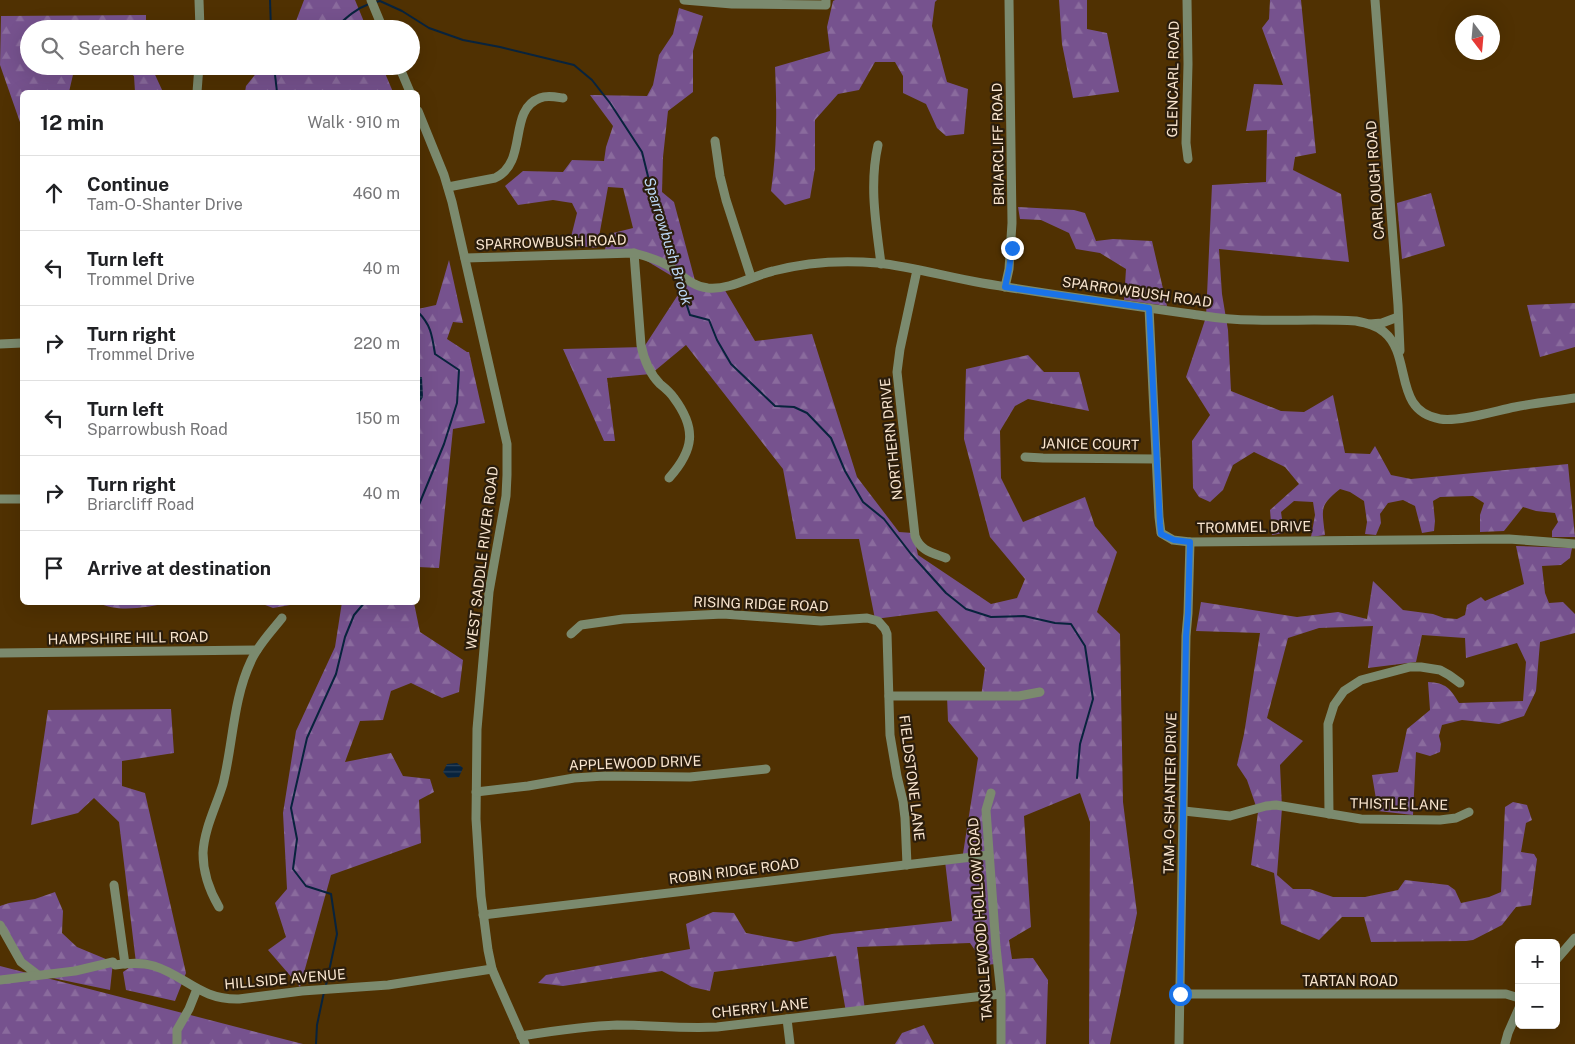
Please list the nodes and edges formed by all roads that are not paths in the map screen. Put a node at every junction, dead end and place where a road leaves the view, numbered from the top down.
1 (199, 0) edge
2 (684, 0) edge
3 (1009, 0) edge
4 (1188, 0) edge
5 (1375, 0) edge
6 (826, 2) edge
7 (372, 4) edge
8 (200, 20) edge
9 (379, 20) edge
10 (198, 75) edge
11 (403, 75) edge
12 (197, 90) edge
13 (409, 90) edge
14 (563, 98) dead end
15 (420, 116) edge
16 (715, 142) dead end
17 (878, 145) dead end
18 (1188, 159) dead end
19 (448, 187) junction
20 (634, 253) junction
21 (465, 258) junction
22 (881, 264) junction
23 (917, 270) junction
24 (751, 277) junction
25 (1005, 287) junction
26 (1149, 308) junction
27 (1398, 317) junction
28 (1370, 324) junction
29 (20, 343) edge
30 (0, 344) edge
31 (1400, 357) junction
32 (1575, 398) edge
33 (1025, 456) dead end
34 (1156, 459) junction
35 (669, 478) dead end
36 (0, 499) edge
37 (20, 499) edge
38 (1190, 542) junction
39 (1575, 544) edge
40 (946, 558) dead end
41 (282, 618) dead end
42 (571, 634) dead end
43 (886, 634) joint
44 (257, 650) junction
45 (0, 653) edge
46 (1460, 683) dead end
47 (1040, 692) dead end
48 (889, 696) junction
49 (766, 769) dead end
50 (476, 792) junction
51 (991, 793) dead end
52 (1184, 811) junction
53 (1469, 812) dead end
54 (1328, 814) junction
55 (989, 855) junction
56 (907, 865) junction
57 (114, 885) dead end
58 (219, 907) dead end
59 (483, 915) junction
60 (0, 925) edge
61 (1575, 938) edge
62 (1560, 955) edge
63 (125, 964) junction
64 (492, 969) junction
65 (38, 975) junction
66 (0, 980) edge
67 (198, 989) junction
68 (1001, 994) junction
69 (1180, 994) junction
70 (1515, 997) edge
71 (1515, 1015) edge
72 (787, 1019) junction
73 (523, 1040) edge
74 (177, 1044) edge
75 (790, 1044) edge
76 (1001, 1044) edge
77 (1179, 1044) edge
78 (1505, 1044) edge

1 - 8 street
2 - 6 street
3 - 25 street, BRIARCLIFF ROAD
4 - 18 street, GLENCARL ROAD
5 - 27 street, CARLOUGH ROAD
7 - 9 street
10 - 12 street
11 - 13 street
14 - 19 street
15 - 19 street, WEST SADDLE RIVER ROAD
16 - 24 street
17 - 22 street
19 - 21 street, WEST SADDLE RIVER ROAD
20 - 21 street, SPARROWBUSH ROAD
20 - 24 street, SPARROWBUSH ROAD
20 - 35 street
21 - 50 street, WEST SADDLE RIVER ROAD
22 - 23 street, SPARROWBUSH ROAD
22 - 24 street, SPARROWBUSH ROAD
23 - 25 street, SPARROWBUSH ROAD
23 - 40 street, NORTHERN DRIVE
25 - 26 street, SPARROWBUSH ROAD
26 - 28 street, SPARROWBUSH ROAD
26 - 34 street, TROMMEL DRIVE
27 - 28 street, SPARROWBUSH ROAD
27 - 31 street, CARLOUGH ROAD
28 - 31 street, SPARROWBUSH ROAD
29 - 30 street
31 - 32 street, SPARROWBUSH ROAD
33 - 34 street, JANICE COURT
34 - 38 street, TROMMEL DRIVE
36 - 37 street
38 - 39 street, TROMMEL DRIVE
38 - 52 street, TAM-O-SHANTER DRIVE
41 - 44 street
42 - 43 street, RISING RIDGE ROAD
43 - 48 street, FIELDSTONE LANE
44 - 45 street, HAMPSHIRE HILL ROAD
44 - 58 street
46 - 54 street
47 - 48 street
48 - 56 street, FIELDSTONE LANE
49 - 50 street, APPLEWOOD DRIVE
50 - 59 street, WEST SADDLE RIVER ROAD
51 - 55 street, TANGLEWOOD HOLLOW ROAD
52 - 54 street, THISTLE LANE
52 - 69 street, TAM-O-SHANTER DRIVE
53 - 54 street, THISTLE LANE
55 - 56 street, ROBIN RIDGE ROAD
55 - 68 street, TANGLEWOOD HOLLOW ROAD
56 - 59 street, ROBIN RIDGE ROAD
57 - 63 street
59 - 64 street, WEST SADDLE RIVER ROAD
60 - 65 street
61 - 62 street
63 - 65 street, HILLSIDE AVENUE
63 - 67 street, HILLSIDE AVENUE
64 - 67 street, HILLSIDE AVENUE
64 - 73 street, WEST SADDLE RIVER ROAD
65 - 66 street, HILLSIDE AVENUE
67 - 74 street
68 - 72 street, CHERRY LANE
68 - 76 street, TANGLEWOOD HOLLOW ROAD
69 - 70 street, TARTAN ROAD
69 - 77 street, TAM-O-SHANTER DRIVE
71 - 78 street
72 - 73 street, CHERRY LANE
72 - 75 street

